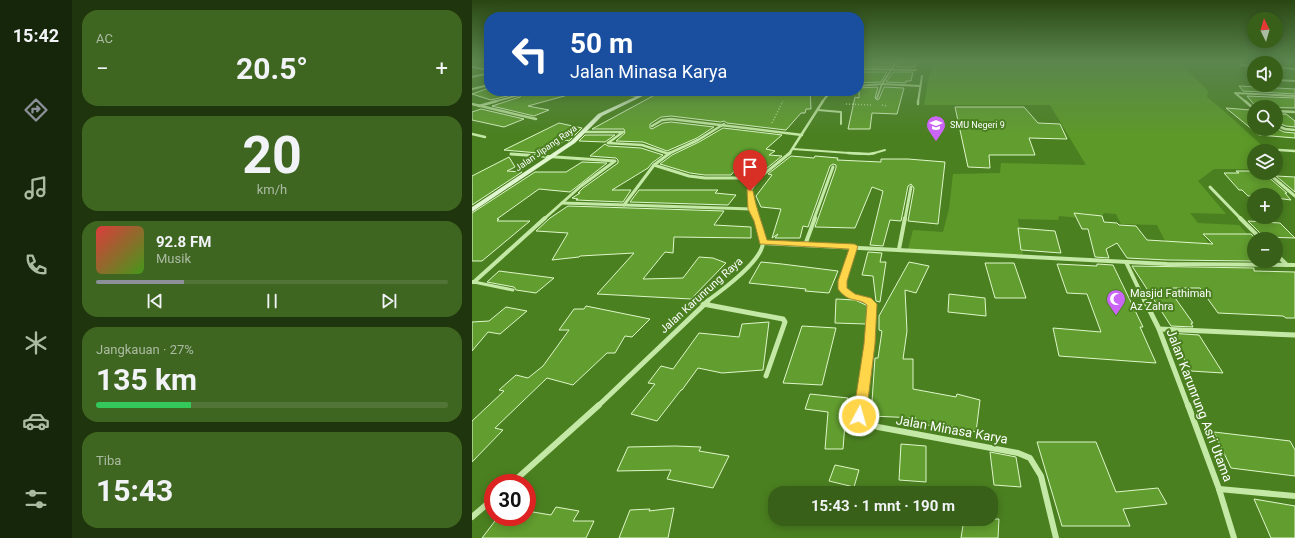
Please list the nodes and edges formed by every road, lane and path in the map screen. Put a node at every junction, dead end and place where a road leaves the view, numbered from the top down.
1 (484, 86) edge
2 (881, 86) edge
3 (920, 86) edge
4 (472, 90) edge
5 (515, 96) edge
6 (639, 96) edge
7 (827, 96) edge
8 (1295, 96) edge
9 (877, 98) dead end
10 (783, 101) dead end
11 (1247, 103) edge
12 (472, 104) edge
13 (918, 104) dead end
14 (479, 106) junction
15 (818, 110) junction
16 (1283, 111) edge
17 (1295, 112) edge
18 (536, 119) dead end
19 (724, 124) junction
20 (841, 124) dead end
21 (652, 126) dead end
22 (1283, 128) edge
23 (766, 130) junction
24 (1295, 130) edge
25 (585, 132) junction
26 (472, 134) edge
27 (802, 134) junction
28 (485, 137) dead end
29 (793, 149) junction
30 (885, 150) dead end
31 (1283, 150) edge
32 (1295, 151) edge
33 (670, 153) junction
34 (511, 154) dead end
35 (552, 156) junction
36 (654, 165) junction
37 (833, 167) dead end
38 (759, 178) junction
39 (1276, 180) edge
40 (911, 188) dead end
41 (1210, 188) dead end
42 (1295, 196) edge
43 (562, 203) junction
44 (624, 204) junction
45 (752, 209) junction
46 (472, 210) edge
47 (1254, 232) edge
48 (763, 242) junction
49 (806, 245) junction
50 (854, 246) junction
51 (899, 249) junction
52 (1283, 261) edge
53 (1126, 262) junction
54 (1287, 265) junction
55 (1295, 265) edge
56 (473, 282) edge
57 (513, 290) dead end
58 (703, 304) junction
59 (1159, 329) junction
60 (1295, 334) edge
61 (766, 376) dead end
62 (522, 474) edge
63 (1219, 489) junction
64 (1295, 496) edge
65 (484, 507) edge
66 (472, 518) edge
67 (1056, 538) edge
68 (1234, 538) edge

1 - 4 street
2 - 9 street
3 - 13 street
5 - 14 street
6 - 25 street, Jalan Jipang Raya
7 - 15 street
8 - 11 street
10 - 23 path
12 - 14 street
14 - 18 street
15 - 20 lane
15 - 27 street
16 - 17 street
19 - 21 street
19 - 23 street
19 - 33 street
22 - 24 street
23 - 27 street
25 - 33 street
25 - 35 street, Jalan Jipang Raya
26 - 28 street
27 - 29 street
29 - 30 lane
29 - 38 street
31 - 32 street
33 - 36 street
34 - 35 street
35 - 43 street
35 - 46 street, Jalan Jipang Raya
36 - 38 street
36 - 44 street
37 - 49 street
38 - 45 street
39 - 42 street
40 - 51 street
41 - 47 street
43 - 44 street
43 - 56 street
44 - 45 street
45 - 48 street
48 - 49 street
48 - 58 street, Jalan Karunrung Raya
49 - 50 street
50 - 51 street
50 - 67 street, Jalan Minasa Karya
51 - 53 street
52 - 54 street
53 - 54 street
53 - 59 street, Jalan Karunrung Asri Utama
54 - 55 street
56 - 57 lane
58 - 61 street
58 - 62 street, Jalan Karunrung Raya
59 - 60 street
59 - 63 street, Jalan Karunrung Asri Utama
63 - 64 street
63 - 68 street, Jalan Karunrung Asri Utama
65 - 66 street

